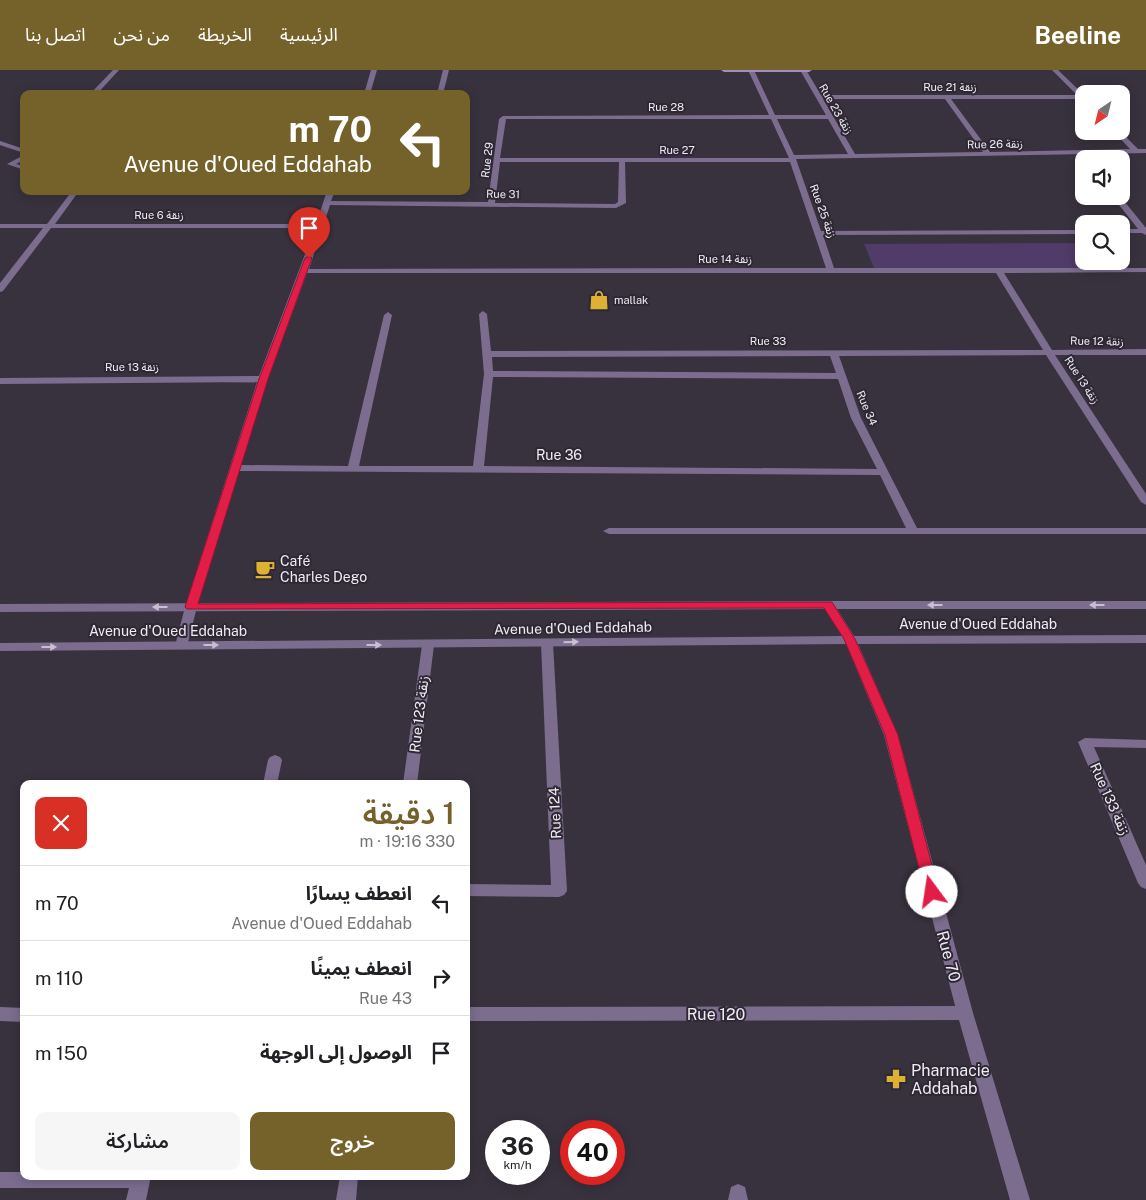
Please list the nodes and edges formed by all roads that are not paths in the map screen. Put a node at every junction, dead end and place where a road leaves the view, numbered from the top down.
1 (116, 70) edge
2 (374, 70) edge
3 (446, 70) edge
4 (724, 70) edge
5 (751, 70) edge
6 (803, 70) edge
7 (809, 70) edge
8 (1055, 70) edge
9 (98, 90) edge
10 (368, 90) edge
11 (441, 90) edge
12 (1075, 90) edge
13 (818, 97) junction
14 (947, 97) junction
15 (1075, 98) edge
16 (772, 117) junction
17 (828, 117) junction
18 (504, 118) joint
19 (1125, 140) edge
20 (0, 143) edge
21 (20, 150) edge
22 (1136, 151) junction
23 (1146, 151) edge
24 (1130, 152) edge
25 (988, 154) junction
26 (1075, 156) edge
27 (853, 157) junction
28 (20, 158) edge
29 (793, 158) junction
30 (498, 160) junction
31 (622, 160) junction
32 (20, 167) edge
33 (73, 195) edge
34 (330, 195) edge
35 (327, 203) junction
36 (491, 205) junction
37 (1124, 205) edge
38 (0, 226) edge
39 (50, 226) junction
40 (319, 226) junction
41 (1130, 231) edge
42 (1075, 232) edge
43 (1146, 232) edge
44 (820, 233) junction
45 (831, 270) junction
46 (1146, 270) edge
47 (304, 271) junction
48 (999, 271) junction
49 (0, 290) edge
50 (483, 314) dead end
51 (388, 315) dead end
52 (1048, 351) junction
53 (833, 352) junction
54 (1146, 352) edge
55 (487, 354) junction
56 (489, 374) junction
57 (840, 376) junction
58 (263, 379) junction
59 (0, 382) edge
60 (234, 468) junction
61 (353, 468) junction
62 (478, 469) junction
63 (884, 472) junction
64 (1146, 502) edge
65 (913, 530) junction
66 (609, 531) dead end
67 (1146, 531) edge
68 (828, 604) junction
69 (1146, 605) edge
70 (191, 607) junction
71 (0, 608) edge
72 (850, 639) junction
73 (1146, 639) edge
74 (547, 643) junction
75 (428, 645) junction
76 (181, 646) junction
77 (0, 647) edge
78 (1146, 744) edge
79 (275, 760) dead end
80 (271, 780) edge
81 (411, 780) edge
82 (1146, 883) edge
83 (470, 890) edge
84 (965, 1013) junction
85 (0, 1014) edge
86 (20, 1014) edge
87 (470, 1014) edge
88 (0, 1180) edge
89 (20, 1180) edge
90 (141, 1180) edge
91 (348, 1180) edge
92 (136, 1200) edge
93 (346, 1200) edge
94 (1020, 1200) edge

1 - 9 street
2 - 10 street
3 - 11 street
4 - 5 main road
5 - 6 main road
5 - 16 street, Rue 25 زنقة
6 - 7 main road
6 - 13 street, Rue 23 زنقة
8 - 12 street
13 - 14 street, Rue 21 زنقة
13 - 17 street, Rue 23 زنقة
14 - 15 street, Rue 21 زنقة
14 - 25 street
16 - 17 street, Rue 28
16 - 18 street, Rue 28
16 - 29 street, Rue 25 زنقة
17 - 27 street, Rue 23 زنقة
18 - 30 street, Rue 29
19 - 22 street
20 - 21 street
22 - 23 street, Rue 26 زنقة
22 - 24 street, Rue 26 زنقة
25 - 26 street, Rue 26 زنقة
25 - 27 street, Rue 26 زنقة
27 - 29 street, Rue 27
28 - 32 street
29 - 31 street, Rue 27
29 - 44 street, Rue 25 زنقة
30 - 31 street, Rue 27
30 - 36 street, Rue 29
31 - 36 street, Rue 31
33 - 39 street
34 - 35 street
35 - 36 street, Rue 31
35 - 40 street
37 - 43 street
38 - 39 street, Rue 6 زنقة
39 - 40 street, Rue 6 زنقة
39 - 49 street
40 - 47 street
41 - 43 street
42 - 44 street
44 - 45 street, Rue 25 زنقة
45 - 47 street, Rue 14 زنقة
45 - 48 street, Rue 14 زنقة
46 - 48 street, Rue 14 زنقة
47 - 58 street
48 - 52 street, Rue 13 زنقة
50 - 55 street
51 - 61 street
52 - 53 street, Rue 33
52 - 54 street, Rue 12 زنقة
52 - 64 street, Rue 13 زنقة
53 - 55 street, Rue 33
53 - 57 street, Rue 34
55 - 56 street
56 - 57 street
56 - 62 street
57 - 63 street, Rue 34
58 - 59 street, Rue 13 زنقة
58 - 60 street
60 - 61 street, Rue 36
60 - 70 street
61 - 62 street, Rue 36
62 - 63 street, Rue 36
63 - 65 street, Rue 34
65 - 66 street
65 - 67 street
69 -> 68 street, Avenue d'Oued Eddahab
68 - 70 street, Avenue d'Oued Eddahab
68 - 72 street, Rue 70
70 -> 71 street, Avenue d'Oued Eddahab
70 - 76 street
72 - 73 street, Avenue d'Oued Eddahab
74 -> 72 street, Avenue d'Oued Eddahab
72 - 84 street, Rue 70
74 - 75 street, Avenue d'Oued Eddahab
74 - 83 street, Rue 124
76 -> 75 street, Avenue d'Oued Eddahab
75 - 81 street, Rue 123 زنقة
77 -> 76 street, Avenue d'Oued Eddahab
78 - 82 street, Rue 133 زنقة
79 - 80 street
84 - 87 street, Rue 120
84 - 94 street, Rue 70
85 - 86 street
88 - 89 street
90 - 92 street
91 - 93 street

